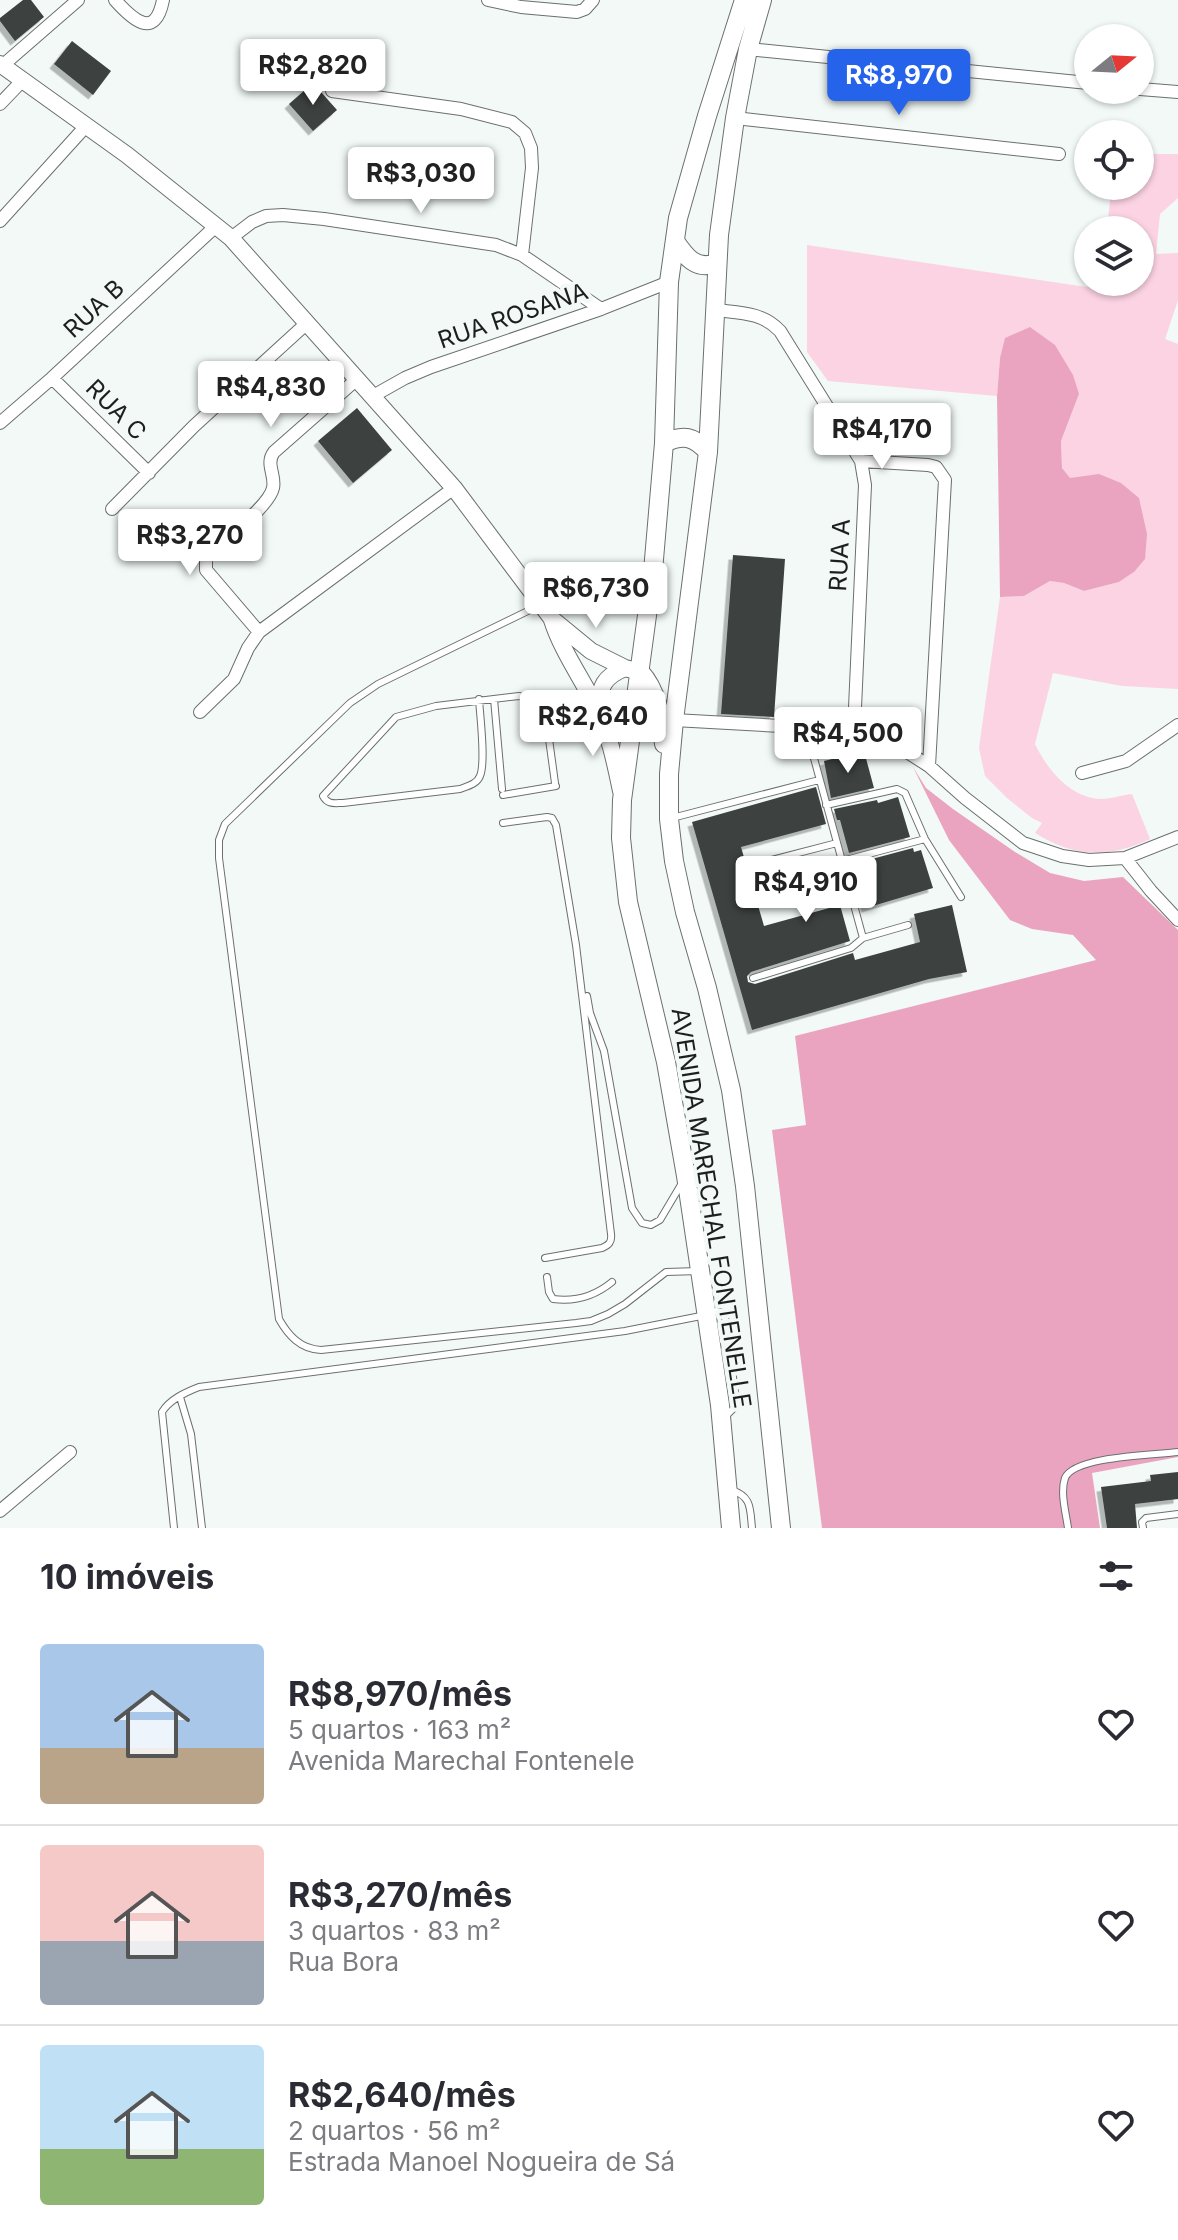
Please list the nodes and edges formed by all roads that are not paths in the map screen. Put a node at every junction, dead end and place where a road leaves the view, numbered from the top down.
1 (78, 0) edge
2 (115, 0) edge
3 (488, 0) edge
4 (593, 0) edge
5 (744, 0) edge
6 (762, 0) edge
7 (162, 5) edge
8 (748, 49) junction
9 (1, 65) edge
10 (22, 81) junction
11 (1074, 82) edge
12 (1154, 90) edge
13 (332, 91) dead end
14 (1178, 92) edge
15 (0, 104) edge
16 (735, 118) junction
17 (86, 126) junction
18 (1059, 154) dead end
19 (0, 221) edge
20 (216, 226) junction
21 (231, 238) junction
22 (675, 241) junction
23 (522, 255) junction
24 (716, 263) junction
25 (669, 282) junction
26 (601, 309) junction
27 (716, 310) junction
28 (307, 323) junction
29 (52, 378) junction
30 (357, 379) junction
31 (373, 396) junction
32 (0, 423) edge
33 (664, 443) junction
34 (708, 452) junction
35 (861, 461) junction
36 (149, 473) junction
37 (454, 488) junction
38 (112, 509) dead end
39 (542, 604) junction
40 (552, 619) junction
41 (259, 632) junction
42 (632, 670) junction
43 (479, 699) junction
44 (494, 699) junction
45 (597, 708) junction
46 (200, 712) dead end
47 (674, 720) junction
48 (1178, 725) edge
49 (806, 727) junction
50 (854, 730) junction
51 (929, 766) junction
52 (1082, 773) dead end
53 (669, 774) junction
54 (819, 780) junction
55 (622, 800) junction
56 (826, 805) junction
57 (669, 819) junction
58 (503, 823) dead end
59 (1178, 837) edge
60 (925, 839) junction
61 (837, 843) junction
62 (1125, 858) junction
63 (842, 861) junction
64 (760, 863) dead end
65 (847, 882) junction
66 (961, 897) dead end
67 (774, 903) dead end
68 (1178, 920) edge
69 (908, 925) dead end
70 (863, 938) junction
71 (753, 978) dead end
72 (587, 996) dead end
73 (686, 1176) junction
74 (545, 1258) dead end
75 (700, 1271) junction
76 (547, 1277) dead end
77 (612, 1282) dead end
78 (706, 1315) junction
79 (180, 1397) junction
80 (70, 1452) dead end
81 (1178, 1452) edge
82 (728, 1489) junction
83 (0, 1511) edge
84 (1178, 1514) edge
85 (174, 1528) edge
86 (202, 1528) edge
87 (731, 1528) edge
88 (752, 1528) edge
89 (781, 1528) edge
90 (1068, 1528) edge
91 (1143, 1528) edge

1 - 9 street
2 - 7 street
3 - 4 street
5 - 22 main road, AVENIDA MARECHAL FONTENELLE
6 - 8 main road, AVENIDA MARECHAL FONTENELLE
8 - 11 street
8 - 16 main road, AVENIDA MARECHAL FONTENELLE
9 - 10 main road
10 - 15 street
10 - 17 main road
12 - 14 street
13 - 23 street
16 - 18 street
16 - 24 main road, AVENIDA MARECHAL FONTENELLE
17 - 19 street
17 - 20 main road
20 - 21 main road
20 - 29 street, RUA B
21 - 23 street
21 - 28 main road
22 - 24 main road
22 - 25 main road, AVENIDA MARECHAL FONTENELLE
23 - 26 street
24 - 27 main road, AVENIDA MARECHAL FONTENELLE
25 - 26 street, RUA ROSANA
25 - 33 main road, AVENIDA MARECHAL FONTENELLE
26 - 31 street, RUA ROSANA
27 - 34 main road, AVENIDA MARECHAL FONTENELLE
27 - 35 street, RUA A
28 - 30 main road
28 - 36 street
29 - 32 street, RUA B
29 - 36 street, RUA C
30 - 31 main road
30 - 41 street
31 - 37 main road
33 - 34 main road
33 - 42 main road, AVENIDA MARECHAL FONTENELLE
34 - 47 main road, AVENIDA MARECHAL FONTENELLE
35 - 50 street, RUA A
35 - 51 street
36 - 38 street
37 - 39 main road
37 - 41 street
39 - 40 main road
39 - 75 lane
40 - 42 main road
40 - 45 main road
41 - 46 street
42 - 45 main road
42 - 53 main road
42 - 55 main road, AVENIDA MARECHAL FONTENELLE
43 - 43 lane
43 - 44 lane
44 - 44 lane
45 - 55 main road
47 - 49 street
47 - 53 main road, AVENIDA MARECHAL FONTENELLE
48 - 52 street
49 - 50 street
49 - 54 lane
50 - 51 street
51 - 62 street
53 - 57 main road, AVENIDA MARECHAL FONTENELLE
54 - 56 lane
54 - 57 lane
55 - 73 main road, AVENIDA MARECHAL FONTENELLE
56 - 60 lane
56 - 61 lane
57 - 89 main road, AVENIDA MARECHAL FONTENELLE
58 - 74 lane
59 - 62 street
60 - 63 lane
60 - 66 lane
61 - 63 lane
61 - 64 lane
62 - 68 street
63 - 65 lane
65 - 67 lane
65 - 70 lane
69 - 70 lane
70 - 71 lane
72 - 73 lane
73 - 75 main road, AVENIDA MARECHAL FONTENELLE
75 - 78 main road, AVENIDA MARECHAL FONTENELLE
76 - 77 lane
78 - 79 lane
78 - 82 main road, AVENIDA MARECHAL FONTENELLE
79 - 85 lane
79 - 86 lane
80 - 83 street
81 - 90 lane
82 - 87 main road, AVENIDA MARECHAL FONTENELLE
82 - 88 lane
84 - 91 lane

